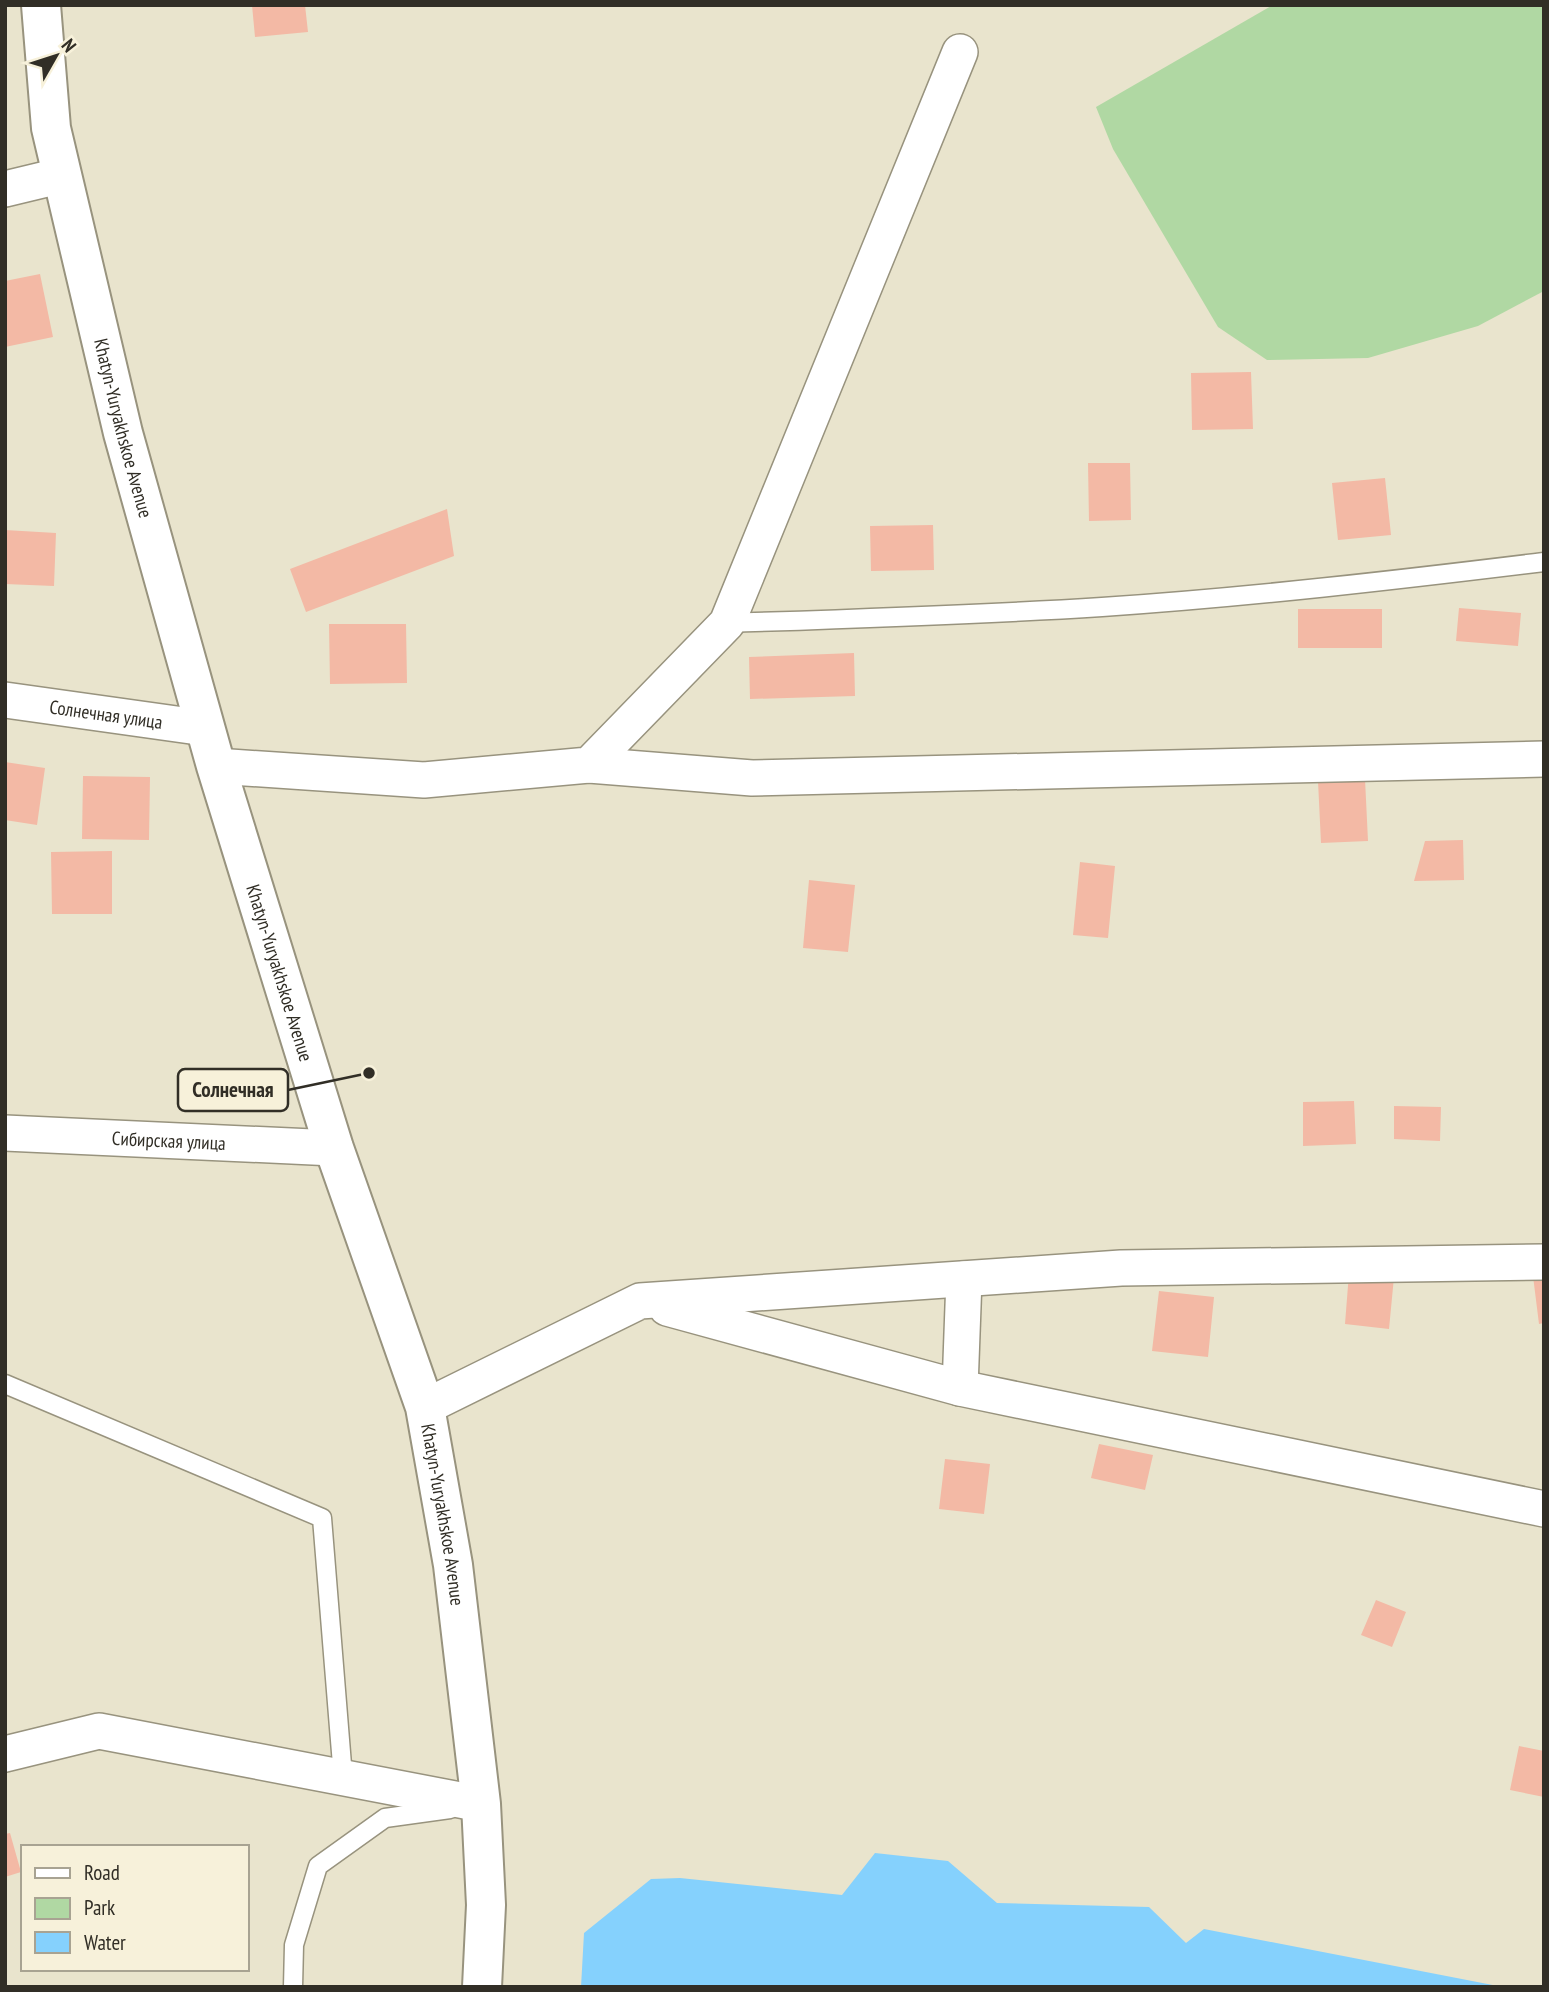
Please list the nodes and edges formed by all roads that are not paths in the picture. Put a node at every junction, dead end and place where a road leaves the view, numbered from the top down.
1 (41, 5) edge
2 (960, 52) dead end
3 (63, 175) junction
4 (5, 189) edge
5 (1544, 562) edge
6 (727, 623) junction
7 (5, 700) edge
8 (205, 728) junction
9 (1544, 759) edge
10 (589, 765) junction
11 (216, 766) junction
12 (5, 1133) edge
13 (334, 1148) junction
14 (1544, 1262) edge
15 (964, 1279) junction
16 (640, 1301) junction
17 (5, 1384) edge
18 (960, 1388) junction
19 (425, 1407) junction
20 (1544, 1509) edge
21 (5, 1754) edge
22 (343, 1777) junction
23 (481, 1804) junction
24 (293, 1987) edge
25 (482, 1987) edge

1 - 3 street, Khatyn-Yuryakhskoe Avenue
2 - 6 street
3 - 4 street
3 - 8 street, Khatyn-Yuryakhskoe Avenue
5 - 6 lane
6 - 10 street
7 - 8 street, Солнечная улица
8 - 11 street, Khatyn-Yuryakhskoe Avenue
9 - 10 street
10 - 11 street
11 - 13 street, Khatyn-Yuryakhskoe Avenue
12 - 13 street, Сибирская улица
13 - 19 street, Khatyn-Yuryakhskoe Avenue
14 - 15 street
15 - 16 street
15 - 18 street
16 - 18 street
16 - 19 street
17 - 22 lane
18 - 20 street
19 - 23 street, Khatyn-Yuryakhskoe Avenue
21 - 22 street
22 - 23 street
23 - 24 lane
23 - 25 street, Khatyn-Yuryakhskoe Avenue

